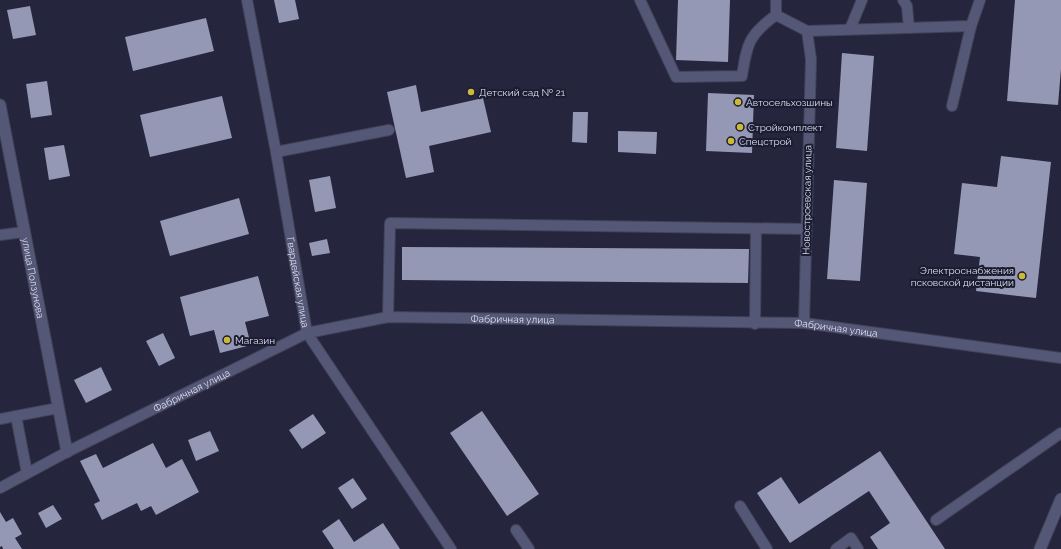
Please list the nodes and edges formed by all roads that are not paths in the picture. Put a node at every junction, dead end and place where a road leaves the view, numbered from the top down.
1 (247, 0) edge
2 (640, 0) edge
3 (776, 0) edge
4 (862, 0) edge
5 (903, 0) edge
6 (980, 0) edge
7 (776, 15) junction
8 (971, 26) junction
9 (909, 28) junction
10 (850, 29) junction
11 (807, 31) junction
12 (0, 105) edge
13 (952, 106) dead end
14 (389, 130) dead end
15 (276, 152) junction
16 (756, 229) junction
17 (806, 229) junction
18 (24, 232) junction
19 (0, 235) edge
20 (388, 318) junction
21 (755, 324) junction
22 (804, 324) junction
23 (307, 334) junction
24 (1061, 358) edge
25 (58, 408) junction
26 (16, 416) junction
27 (0, 419) edge
28 (1061, 433) edge
29 (67, 452) junction
30 (28, 473) junction
31 (0, 488) edge
32 (1061, 499) edge
33 (740, 506) dead end
34 (936, 520) dead end
35 (516, 530) dead end
36 (451, 549) edge
37 (529, 549) edge
38 (768, 549) edge
39 (836, 549) edge
40 (858, 549) edge
41 (1040, 549) edge

1 - 15 lane, Гвардейская улица
2 - 7 lane
3 - 7 lane
4 - 10 lane
5 - 9 lane
6 - 8 lane
7 - 11 lane
8 - 9 lane
8 - 13 lane
9 - 10 lane
10 - 11 lane
11 - 17 lane, Новостроевская улица
12 - 18 street, улица Ползунова
14 - 15 lane
15 - 23 lane, Гвардейская улица
16 - 17 lane
16 - 20 lane
16 - 21 lane
17 - 22 lane, Новостроевская улица
18 - 19 lane
18 - 25 street, улица Ползунова
20 - 21 lane, Фабричная улица
20 - 23 lane, Фабричная улица
21 - 22 lane, Фабричная улица
22 - 24 lane, Фабричная улица
23 - 29 lane, Фабричная улица
23 - 36 lane, Гвардейская улица
25 - 26 lane
25 - 29 street, улица Ползунова
26 - 27 lane
26 - 30 lane
28 - 34 lane
29 - 30 lane, Фабричная улица
30 - 31 lane, Фабричная улица
32 - 41 street
33 - 38 lane
35 - 37 lane
39 - 40 lane

